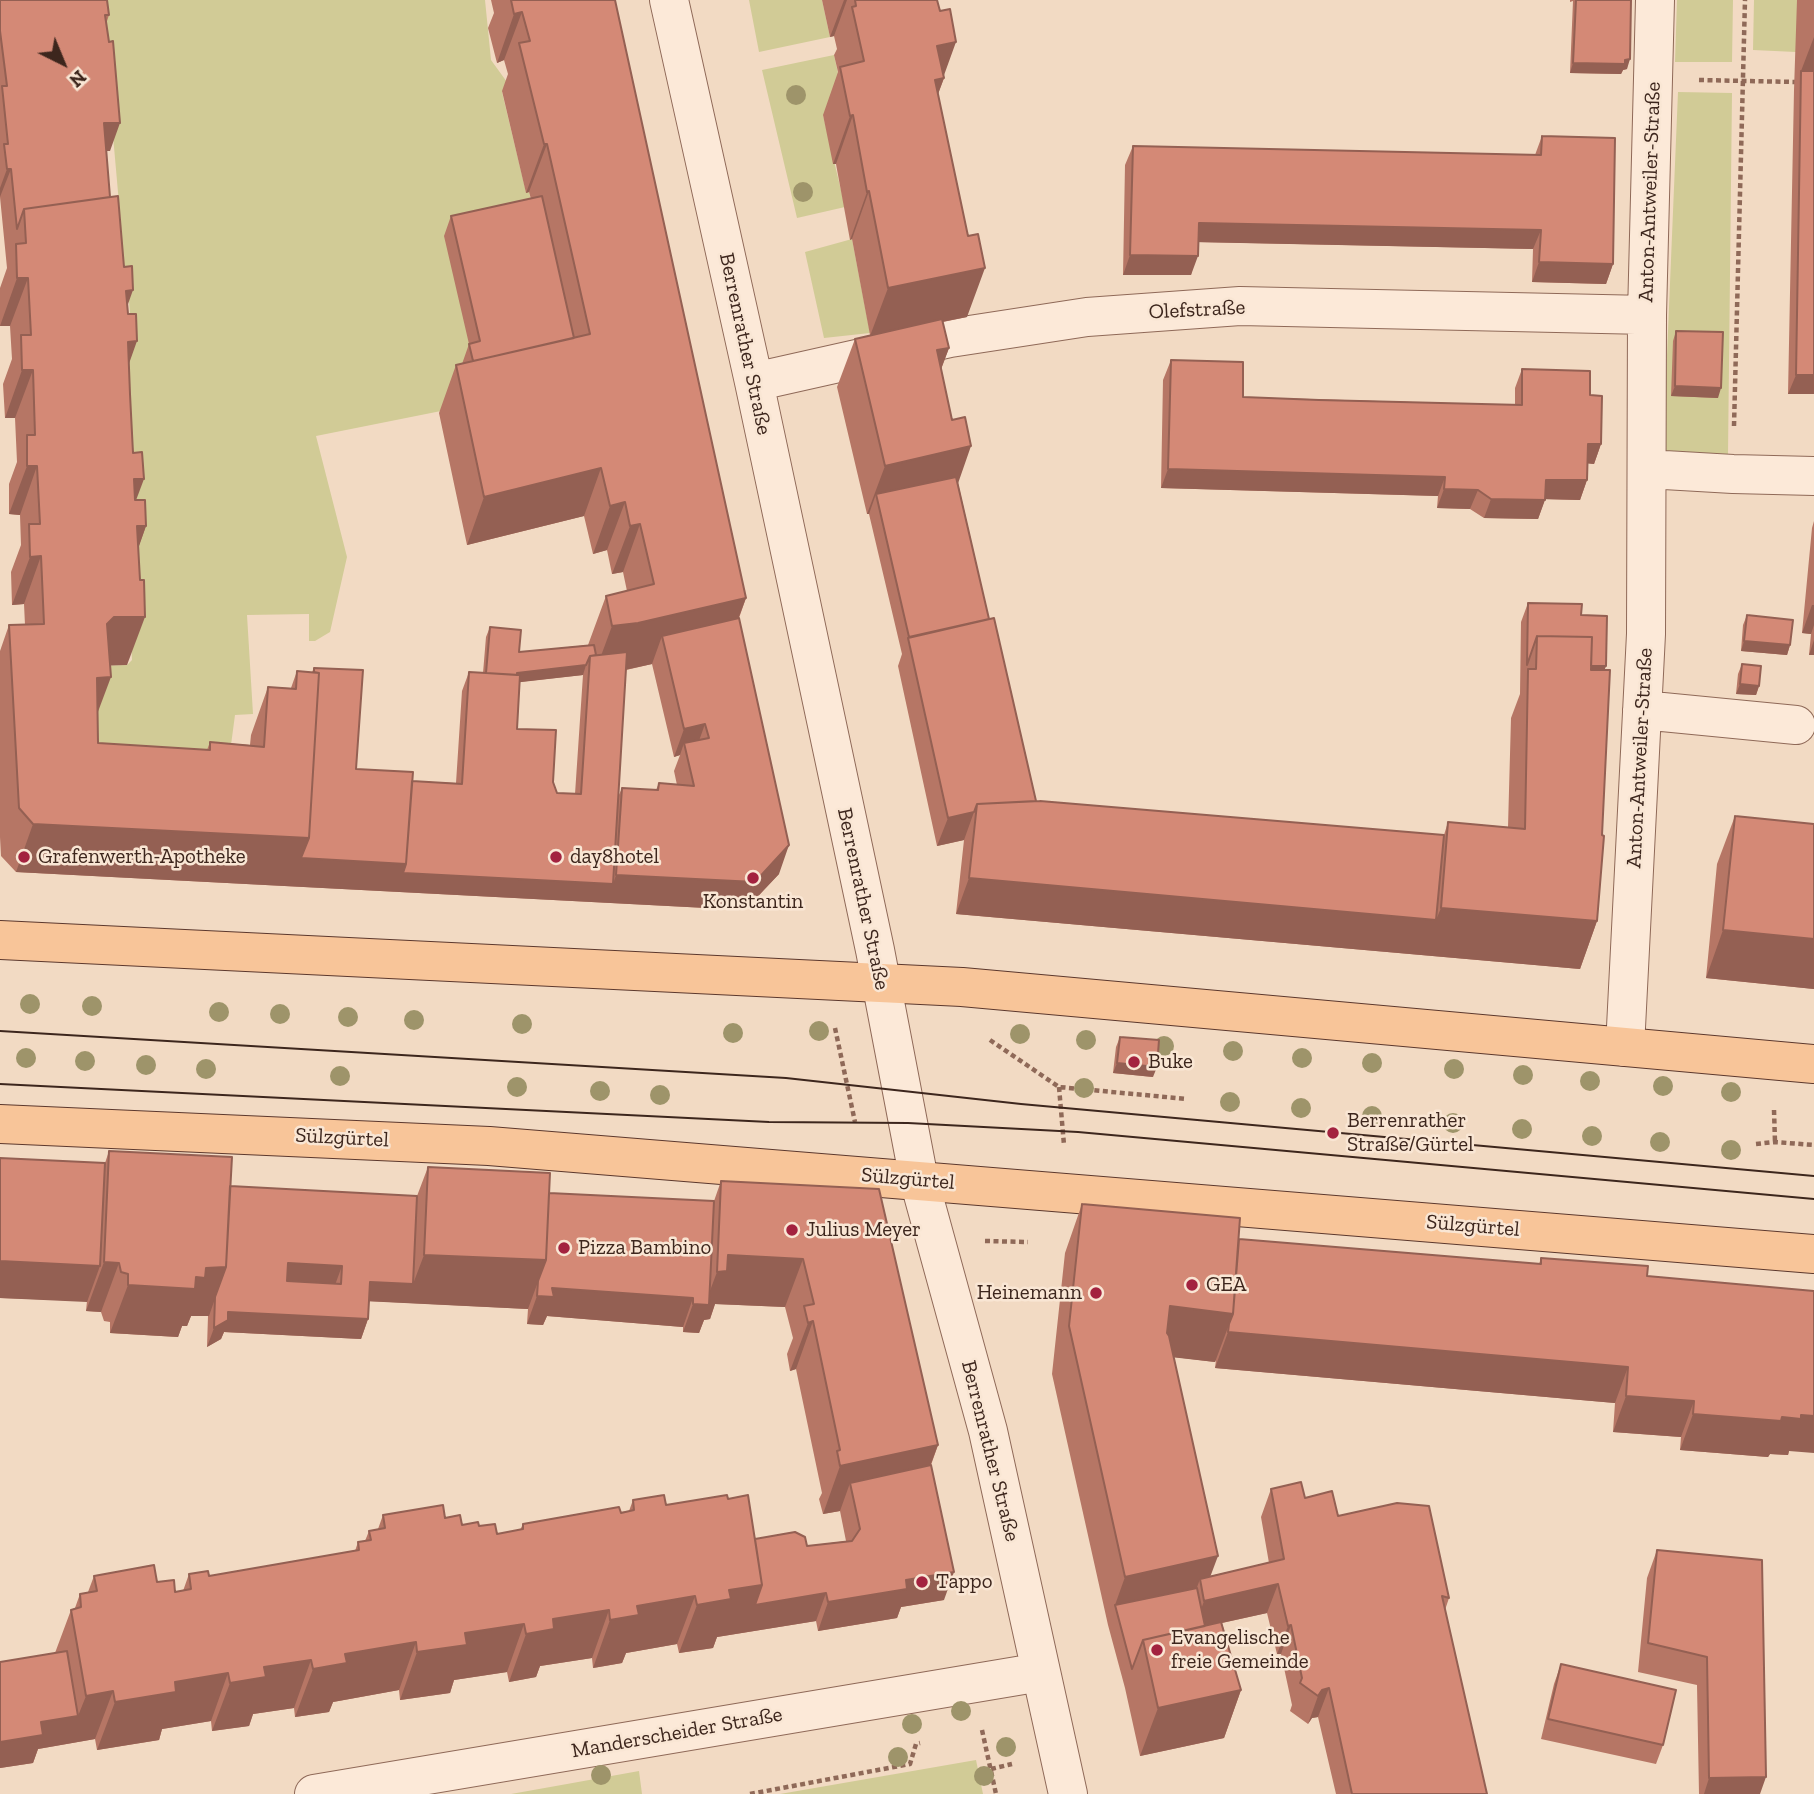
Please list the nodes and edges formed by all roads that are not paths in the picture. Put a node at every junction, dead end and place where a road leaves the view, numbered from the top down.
1 (669, 0) edge
2 (1655, 0) edge
3 (1647, 315) junction
4 (754, 382) junction
5 (1647, 469) junction
6 (1814, 476) edge
7 (1642, 710) junction
8 (1796, 725) dead end
9 (0, 940) edge
10 (881, 983) junction
11 (1625, 1047) junction
12 (1814, 1064) edge
13 (0, 1124) edge
14 (919, 1180) junction
15 (1814, 1254) edge
16 (1041, 1672) junction
17 (314, 1794) edge
18 (1068, 1794) edge

1 - 4 street, Berrenrather Straße
2 - 3 street, Anton-Antweiler-Straße
3 - 4 street, Olefstraße
3 - 5 street, Anton-Antweiler-Straße
4 - 10 street, Berrenrather Straße
5 - 6 street
5 - 7 street, Anton-Antweiler-Straße
7 - 8 street
7 - 11 street, Anton-Antweiler-Straße
9 - 10 main road
10 - 11 main road
10 - 14 street, Berrenrather Straße
11 - 12 main road
13 - 14 main road, Sülzgürtel
14 - 15 main road, Sülzgürtel
14 - 16 street, Berrenrather Straße
16 - 17 street, Manderscheider Straße
16 - 18 street, Berrenrather Straße

